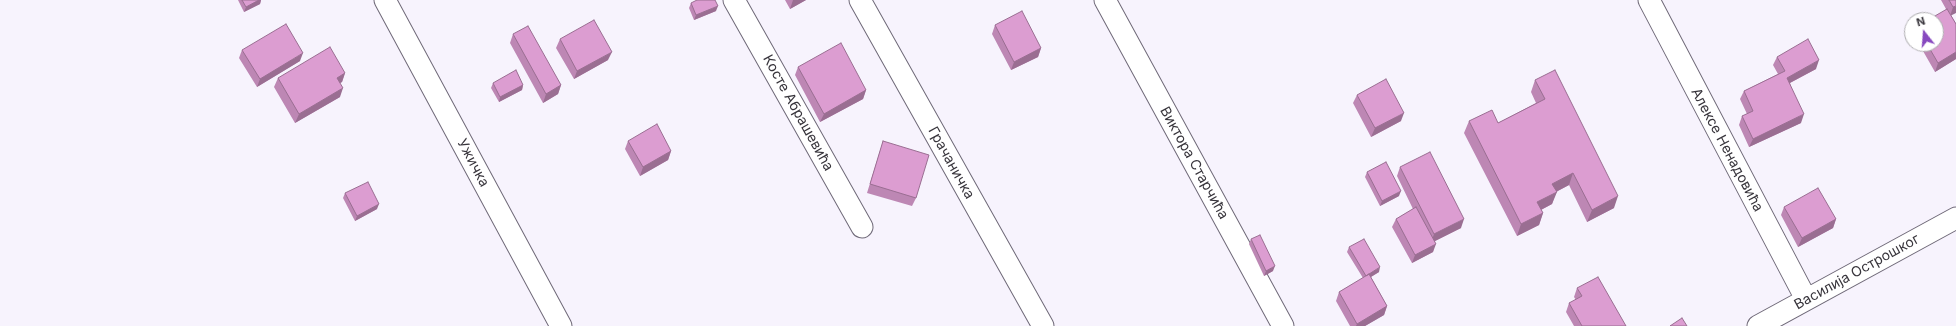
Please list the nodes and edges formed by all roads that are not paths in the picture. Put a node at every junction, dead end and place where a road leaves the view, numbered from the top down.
1 (385, 0) edge
2 (734, 0) edge
3 (860, 0) edge
4 (1105, 0) edge
5 (1649, 0) edge
6 (1956, 218) edge
7 (862, 227) dead end
8 (1806, 299) junction
9 (561, 326) edge
10 (1043, 326) edge
11 (1283, 326) edge
12 (1758, 326) edge

1 - 9 street, Ужичка
2 - 7 street, Косте Абрашевића
3 - 10 street, Грачаничка
4 - 11 street, Виктора Старчића
5 - 8 street, Алексе Ненадовића
6 - 8 street, Василија Острошког
8 - 12 street, Василија Острошког

